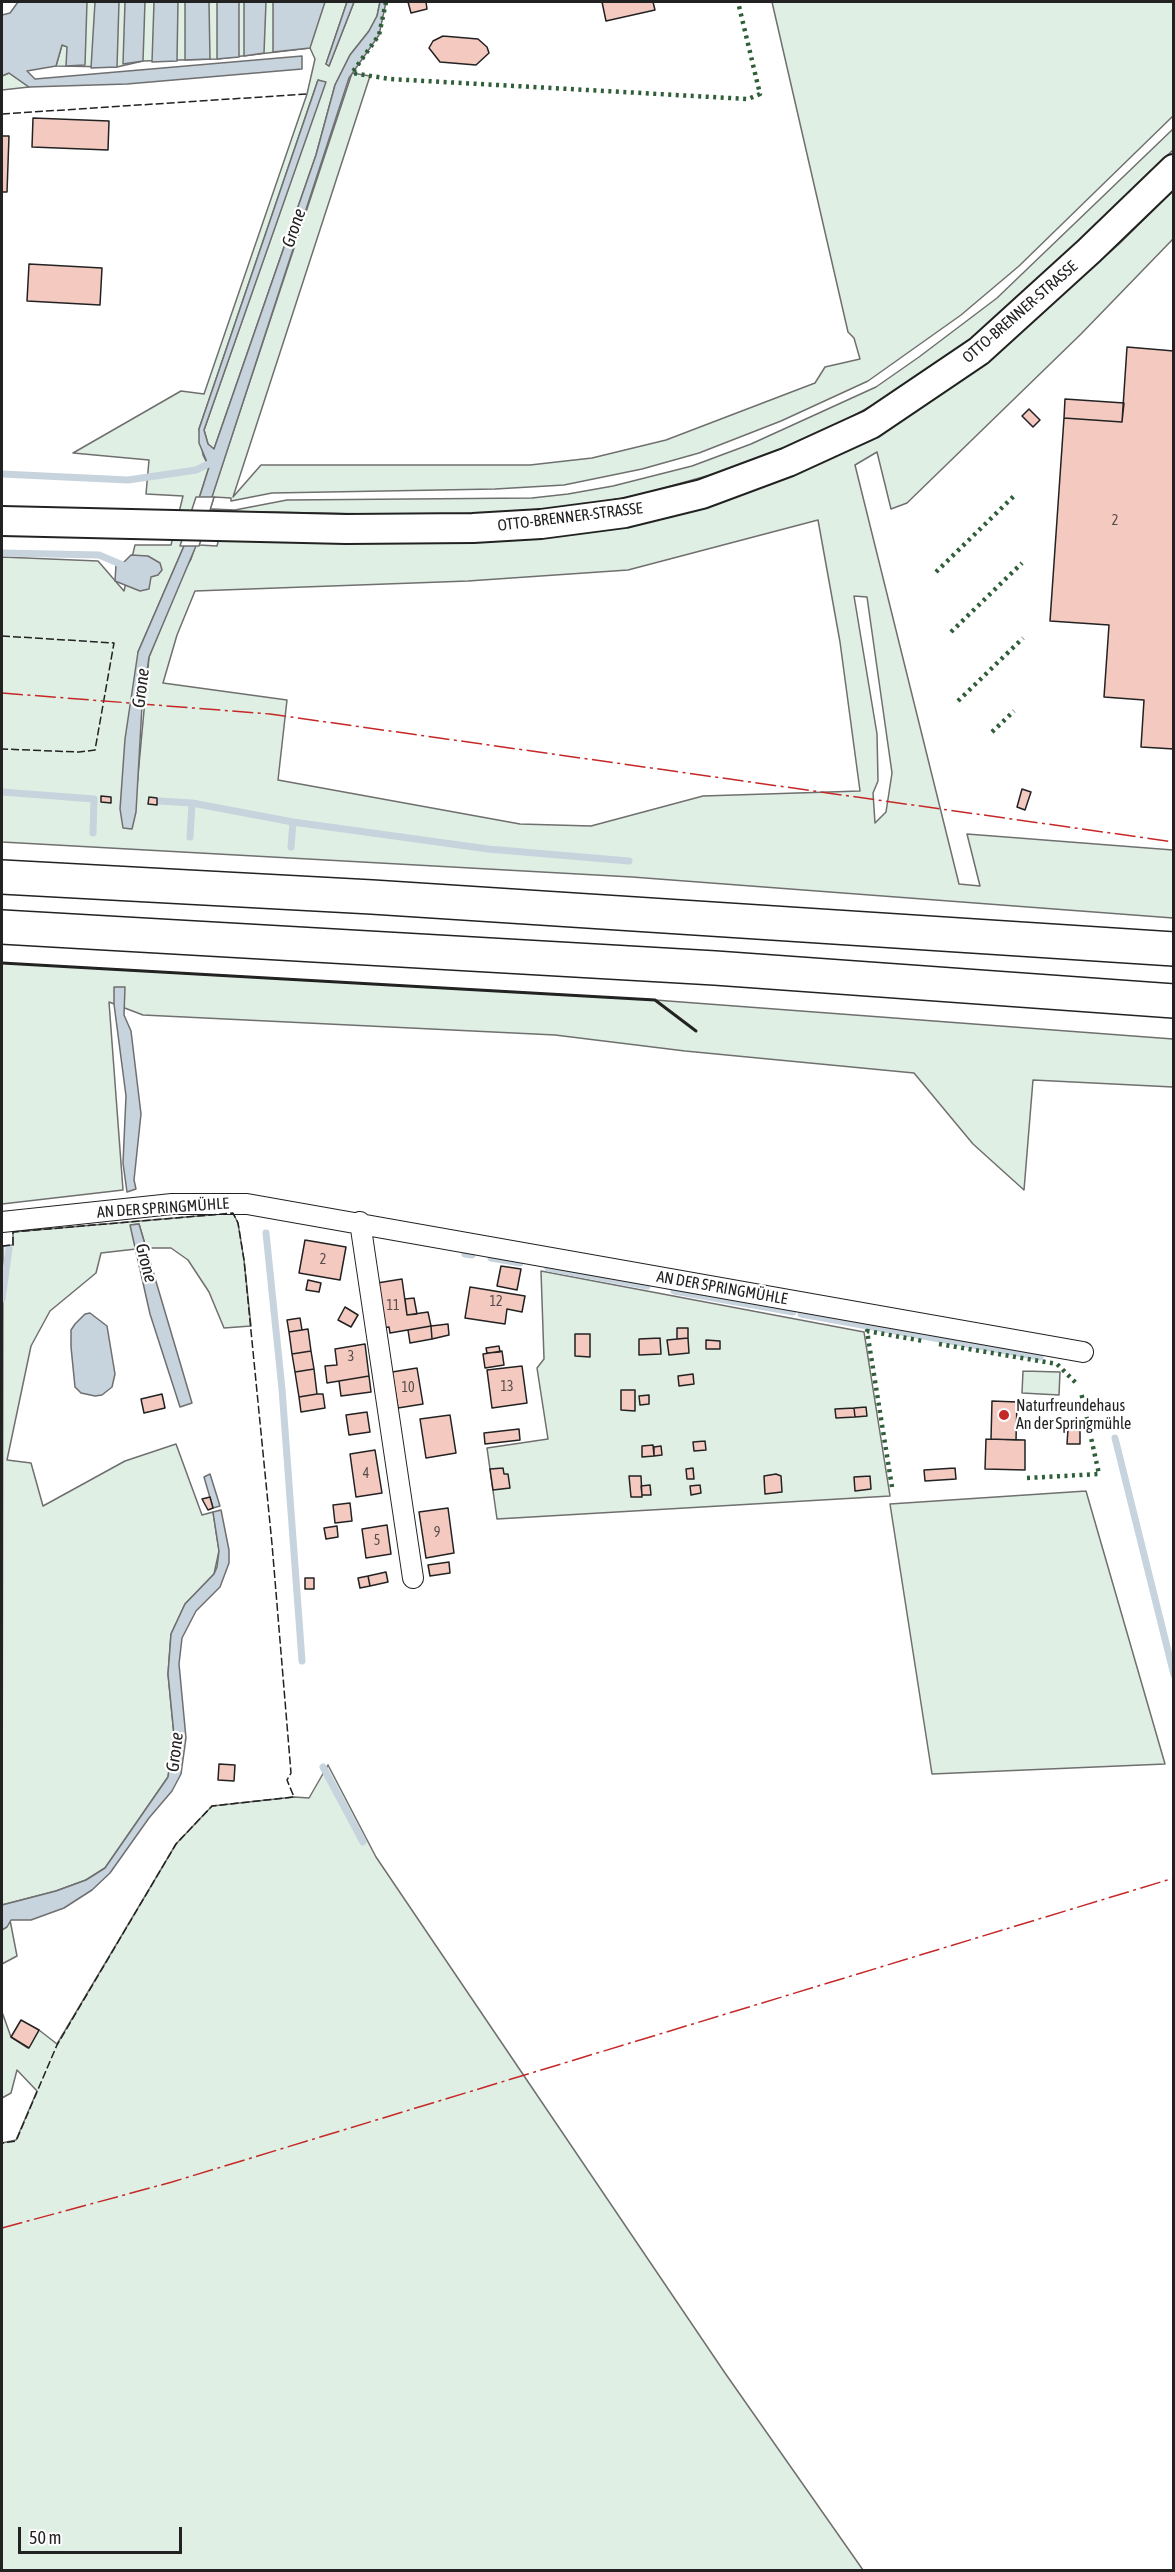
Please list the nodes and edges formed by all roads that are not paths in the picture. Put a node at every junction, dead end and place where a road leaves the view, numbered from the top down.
1 (1173, 169) edge
2 (2, 521) edge
3 (2, 877) edge
4 (2, 927) edge
5 (1173, 948) edge
6 (1173, 1001) edge
7 (2, 1222) edge
8 (360, 1222) junction
9 (1083, 1353) dead end
10 (413, 1578) dead end

1 - 2 main road, OTTO-BRENNER-STRASSE
3 - 5 highway
4 - 6 highway
7 - 8 street, AN DER SPRINGMÜHLE
8 - 9 street, AN DER SPRINGMÜHLE
8 - 10 street

